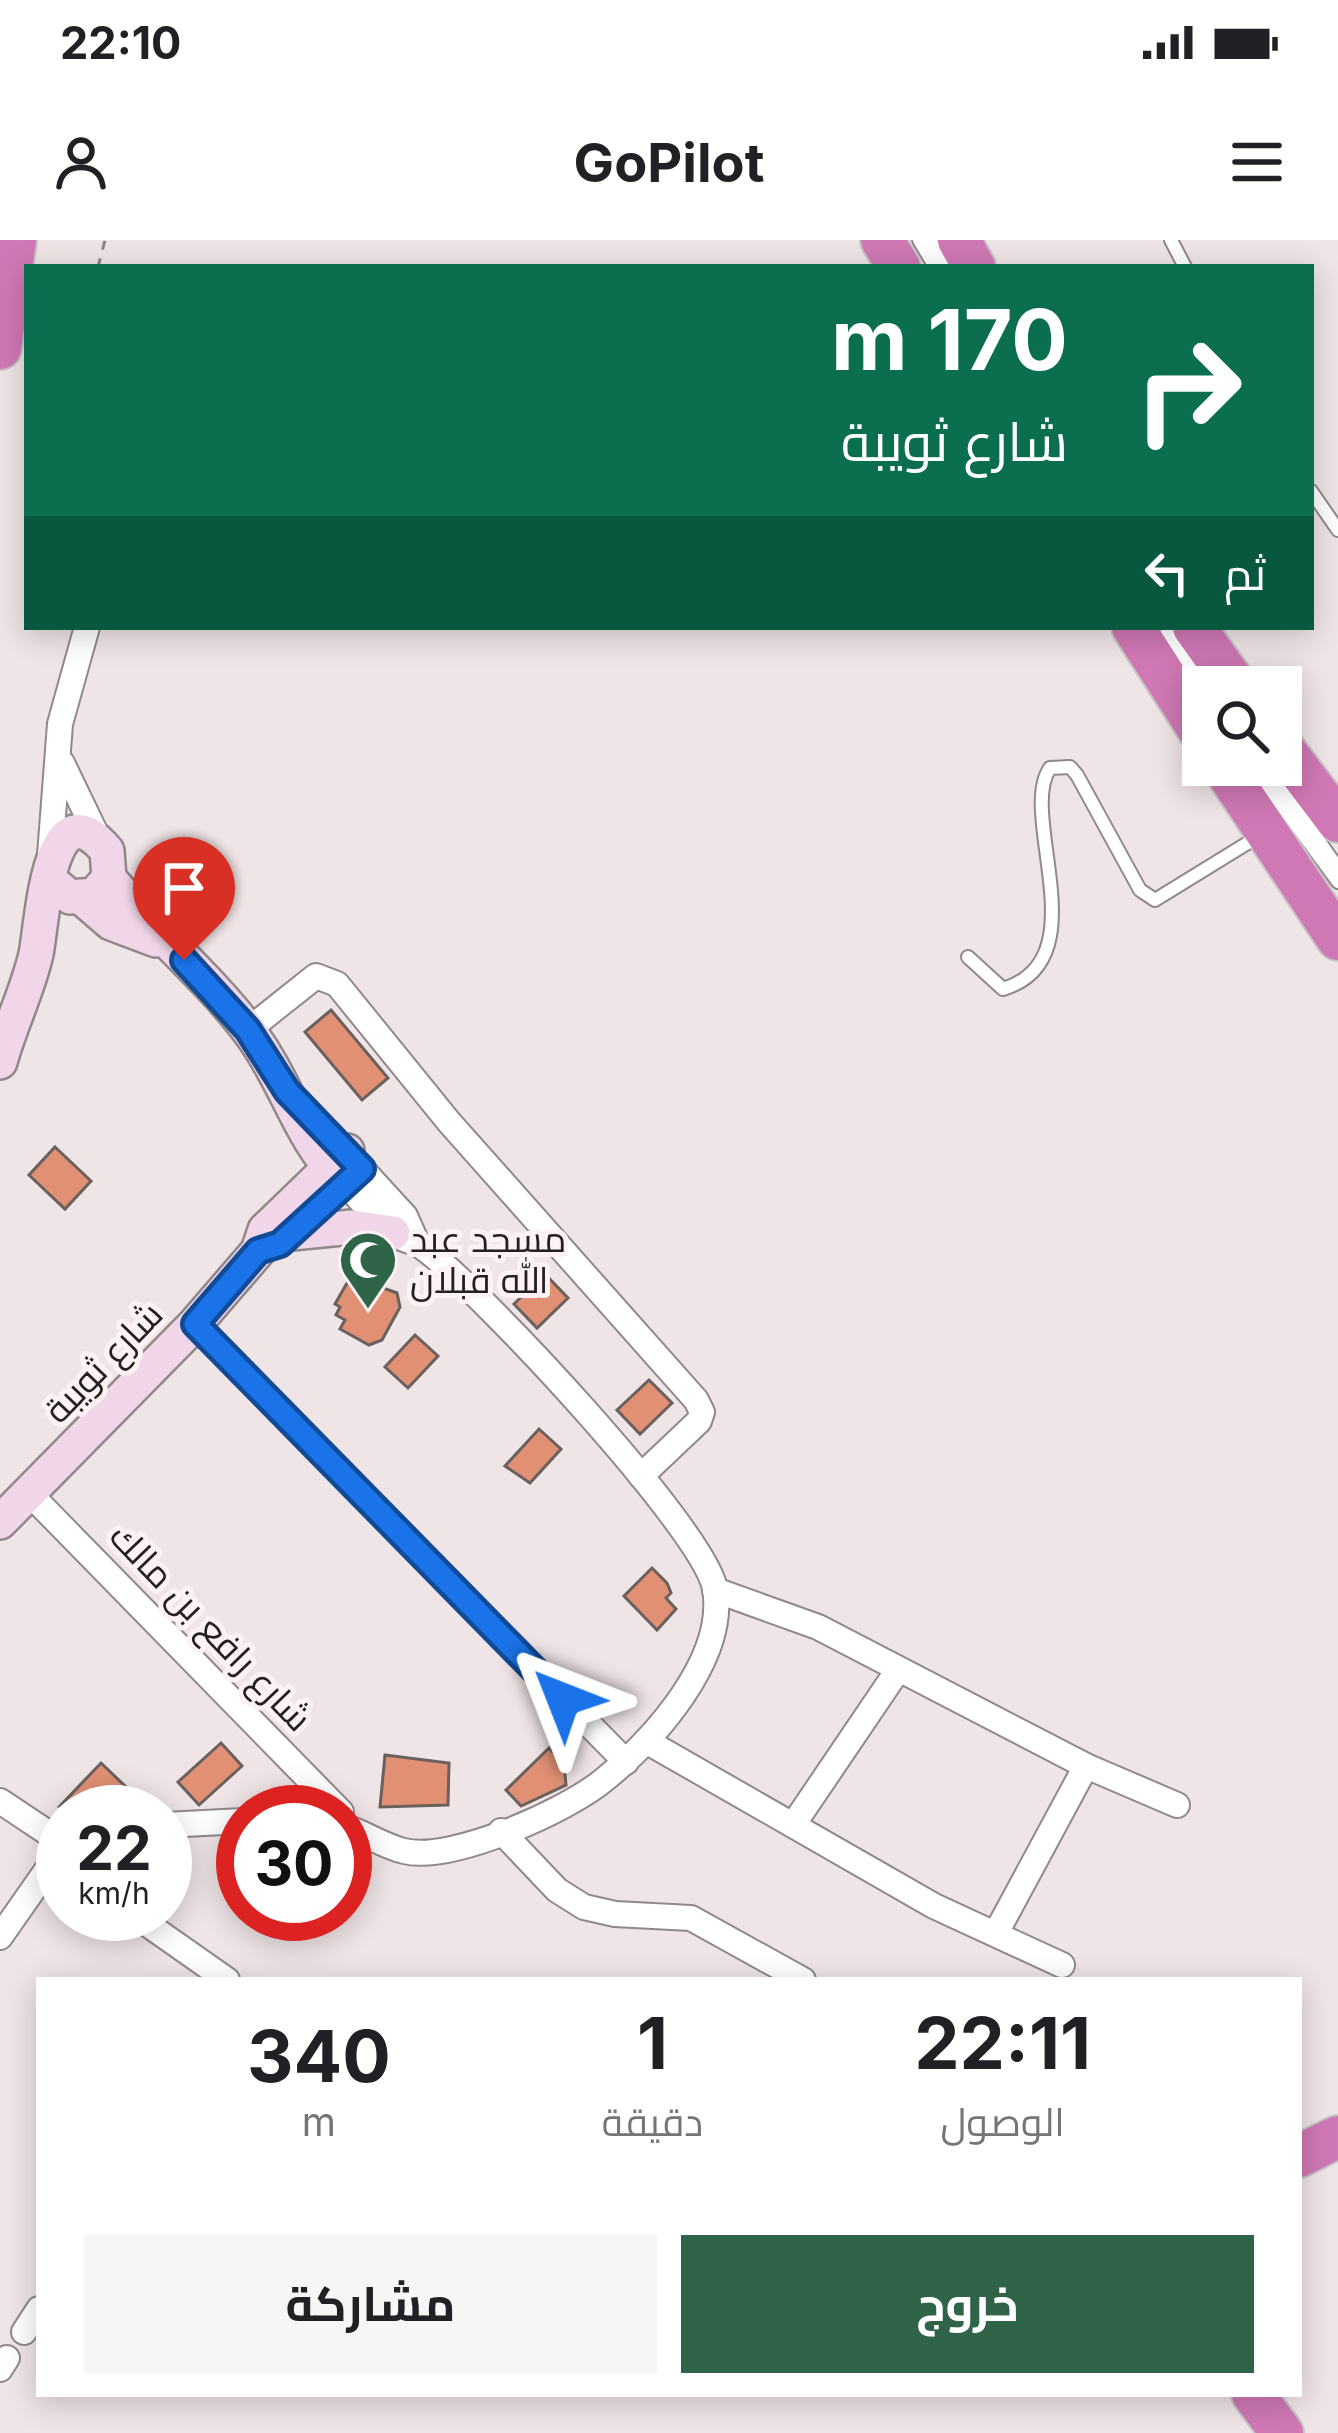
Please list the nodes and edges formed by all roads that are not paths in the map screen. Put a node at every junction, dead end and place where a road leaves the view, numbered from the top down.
1 (15, 240) edge
2 (0, 348) edge
3 (1314, 495) edge
4 (1338, 530) edge
5 (86, 630) edge
6 (1134, 630) edge
7 (1160, 630) edge
8 (1170, 630) edge
9 (1196, 630) edge
10 (1184, 666) edge
11 (1195, 666) edge
12 (1222, 666) edge
13 (1182, 704) edge
14 (58, 755) junction
15 (1302, 774) edge
16 (1235, 786) edge
17 (1267, 786) edge
18 (1280, 786) edge
19 (1338, 821) edge
20 (1265, 832) junction
21 (101, 844) junction
22 (1338, 868) edge
23 (74, 882) junction
24 (1338, 882) edge
25 (1338, 939) edge
26 (968, 957) dead end
27 (248, 1030) junction
28 (0, 1062) edge
29 (346, 1168) junction
30 (292, 1233) junction
31 (405, 1238) junction
32 (258, 1251) junction
33 (195, 1324) junction
34 (641, 1476) junction
35 (29, 1493) junction
36 (0, 1522) edge
37 (716, 1590) junction
38 (898, 1670) junction
39 (646, 1741) junction
40 (626, 1762) junction
41 (1086, 1766) junction
42 (312, 1785) edge
43 (0, 1801) edge
44 (1177, 1805) dead end
45 (36, 1826) edge
46 (793, 1826) junction
47 (501, 1831) junction
48 (372, 1835) edge
49 (36, 1884) edge
50 (996, 1933) junction
51 (0, 1937) edge
52 (171, 1941) edge
53 (1062, 1965) dead end
54 (766, 1971) edge
55 (223, 1977) edge
56 (1338, 2117) edge
57 (1302, 2131) edge
58 (1338, 2137) edge
59 (1302, 2155) edge
60 (36, 2314) edge
61 (24, 2332) dead end
62 (1229, 2397) edge
63 (1255, 2397) edge
64 (1249, 2433) edge
65 (1282, 2433) edge

1 - 2 highway
3 - 4 lane
5 - 14 street
6 - 13 highway
7 - 10 lane
8 - 11 lane
9 - 12 highway
14 - 21 street
14 - 23 street
15 - 19 highway
16 - 20 highway
17 - 24 lane
18 - 22 lane
20 - 25 highway
20 - 26 lane
21 - 23 street
21 - 23 street
23 - 27 street
23 - 28 street
27 - 29 street
27 - 34 street
29 - 30 street, شارع ثويبة
29 - 31 street
29 - 32 street, شارع ثويبة
30 - 31 street
30 - 32 street, شارع ثويبة
31 - 34 street
32 - 33 street, شارع ثويبة
33 - 35 street, شارع ثويبة
33 - 40 street
34 - 37 street
35 - 36 street, شارع ثويبة
35 - 42 street, شارع رافع بن مالك
37 - 38 street
37 - 39 street
38 - 41 street
38 - 46 street
39 - 40 street
39 - 46 street
40 - 47 street
41 - 44 street
41 - 50 street
43 - 45 street
46 - 50 street
47 - 48 street
47 - 54 street
49 - 51 street
50 - 53 street
52 - 55 street
56 - 57 highway
58 - 59 highway
60 - 61 street
62 - 64 highway
63 - 65 highway

